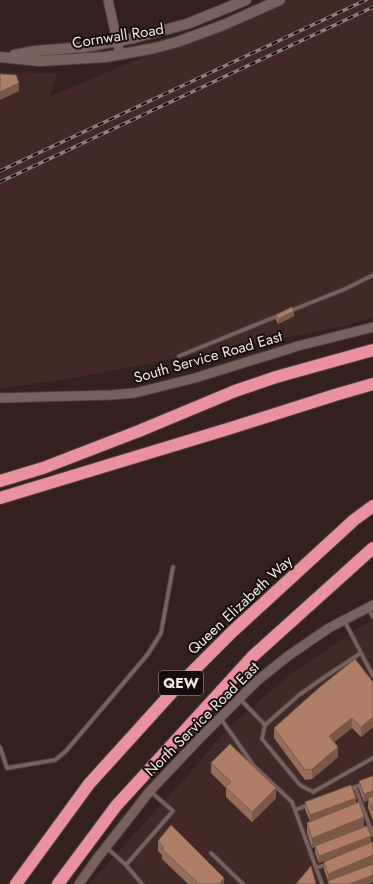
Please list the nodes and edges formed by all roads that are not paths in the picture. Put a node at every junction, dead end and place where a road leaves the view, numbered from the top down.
1 (108, 0) edge
2 (246, 0) edge
3 (280, 0) edge
4 (116, 42) junction
5 (120, 54) junction
6 (0, 57) edge
7 (373, 275) edge
8 (288, 312) edge
9 (281, 315) edge
10 (373, 327) edge
11 (373, 350) edge
12 (179, 356) dead end
13 (373, 384) edge
14 (0, 398) edge
15 (0, 481) edge
16 (13, 495) junction
17 (0, 498) edge
18 (0, 502) edge
19 (373, 506) edge
20 (373, 548) edge
21 (173, 567) dead end
22 (370, 606) edge
23 (373, 617) edge
24 (344, 620) junction
25 (361, 653) junction
26 (373, 676) edge
27 (240, 699) junction
28 (220, 718) junction
29 (265, 725) junction
30 (0, 747) edge
31 (373, 758) edge
32 (367, 782) edge
33 (355, 787) junction
34 (348, 790) edge
35 (150, 791) junction
36 (315, 802) edge
37 (295, 810) junction
38 (372, 828) edge
39 (364, 831) edge
40 (373, 835) edge
41 (106, 847) junction
42 (317, 849) edge
43 (310, 852) junction
44 (211, 853) dead end
45 (330, 863) edge
46 (126, 865) junction
47 (316, 867) junction
48 (311, 870) edge
49 (16, 884) edge
50 (58, 884) edge
51 (79, 884) edge
52 (142, 884) edge
53 (243, 884) edge
54 (322, 884) edge

1 - 4 street
2 - 4 main road, Cornwall Road
3 - 5 main road, Cornwall Road
4 - 5 street
4 - 6 main road, Cornwall Road
5 - 6 main road, Cornwall Road
7 - 8 lane
9 - 12 lane
10 - 14 street, South Service Road East
11 - 15 highway
13 - 16 highway
16 - 17 highway
16 - 18 highway
19 - 49 highway, Queen Elizabeth Way / QEW
20 - 50 highway, QEW
21 - 30 lane
22 - 23 lane
22 - 24 street, North Service Road East
24 - 25 lane
24 - 27 street, North Service Road East
25 - 26 lane
25 - 29 lane
27 - 28 street, North Service Road East
27 - 29 lane
28 - 35 street, North Service Road East
28 - 37 lane
29 - 31 lane
32 - 33 lane
33 - 34 lane
33 - 38 lane
35 - 41 street, North Service Road East
35 - 46 lane
36 - 37 lane
37 - 43 lane
38 - 39 lane
38 - 40 lane
41 - 46 lane
41 - 51 street, North Service Road East
42 - 43 lane
43 - 47 lane
44 - 53 lane
45 - 47 lane
46 - 52 lane
47 - 48 lane
47 - 54 lane

